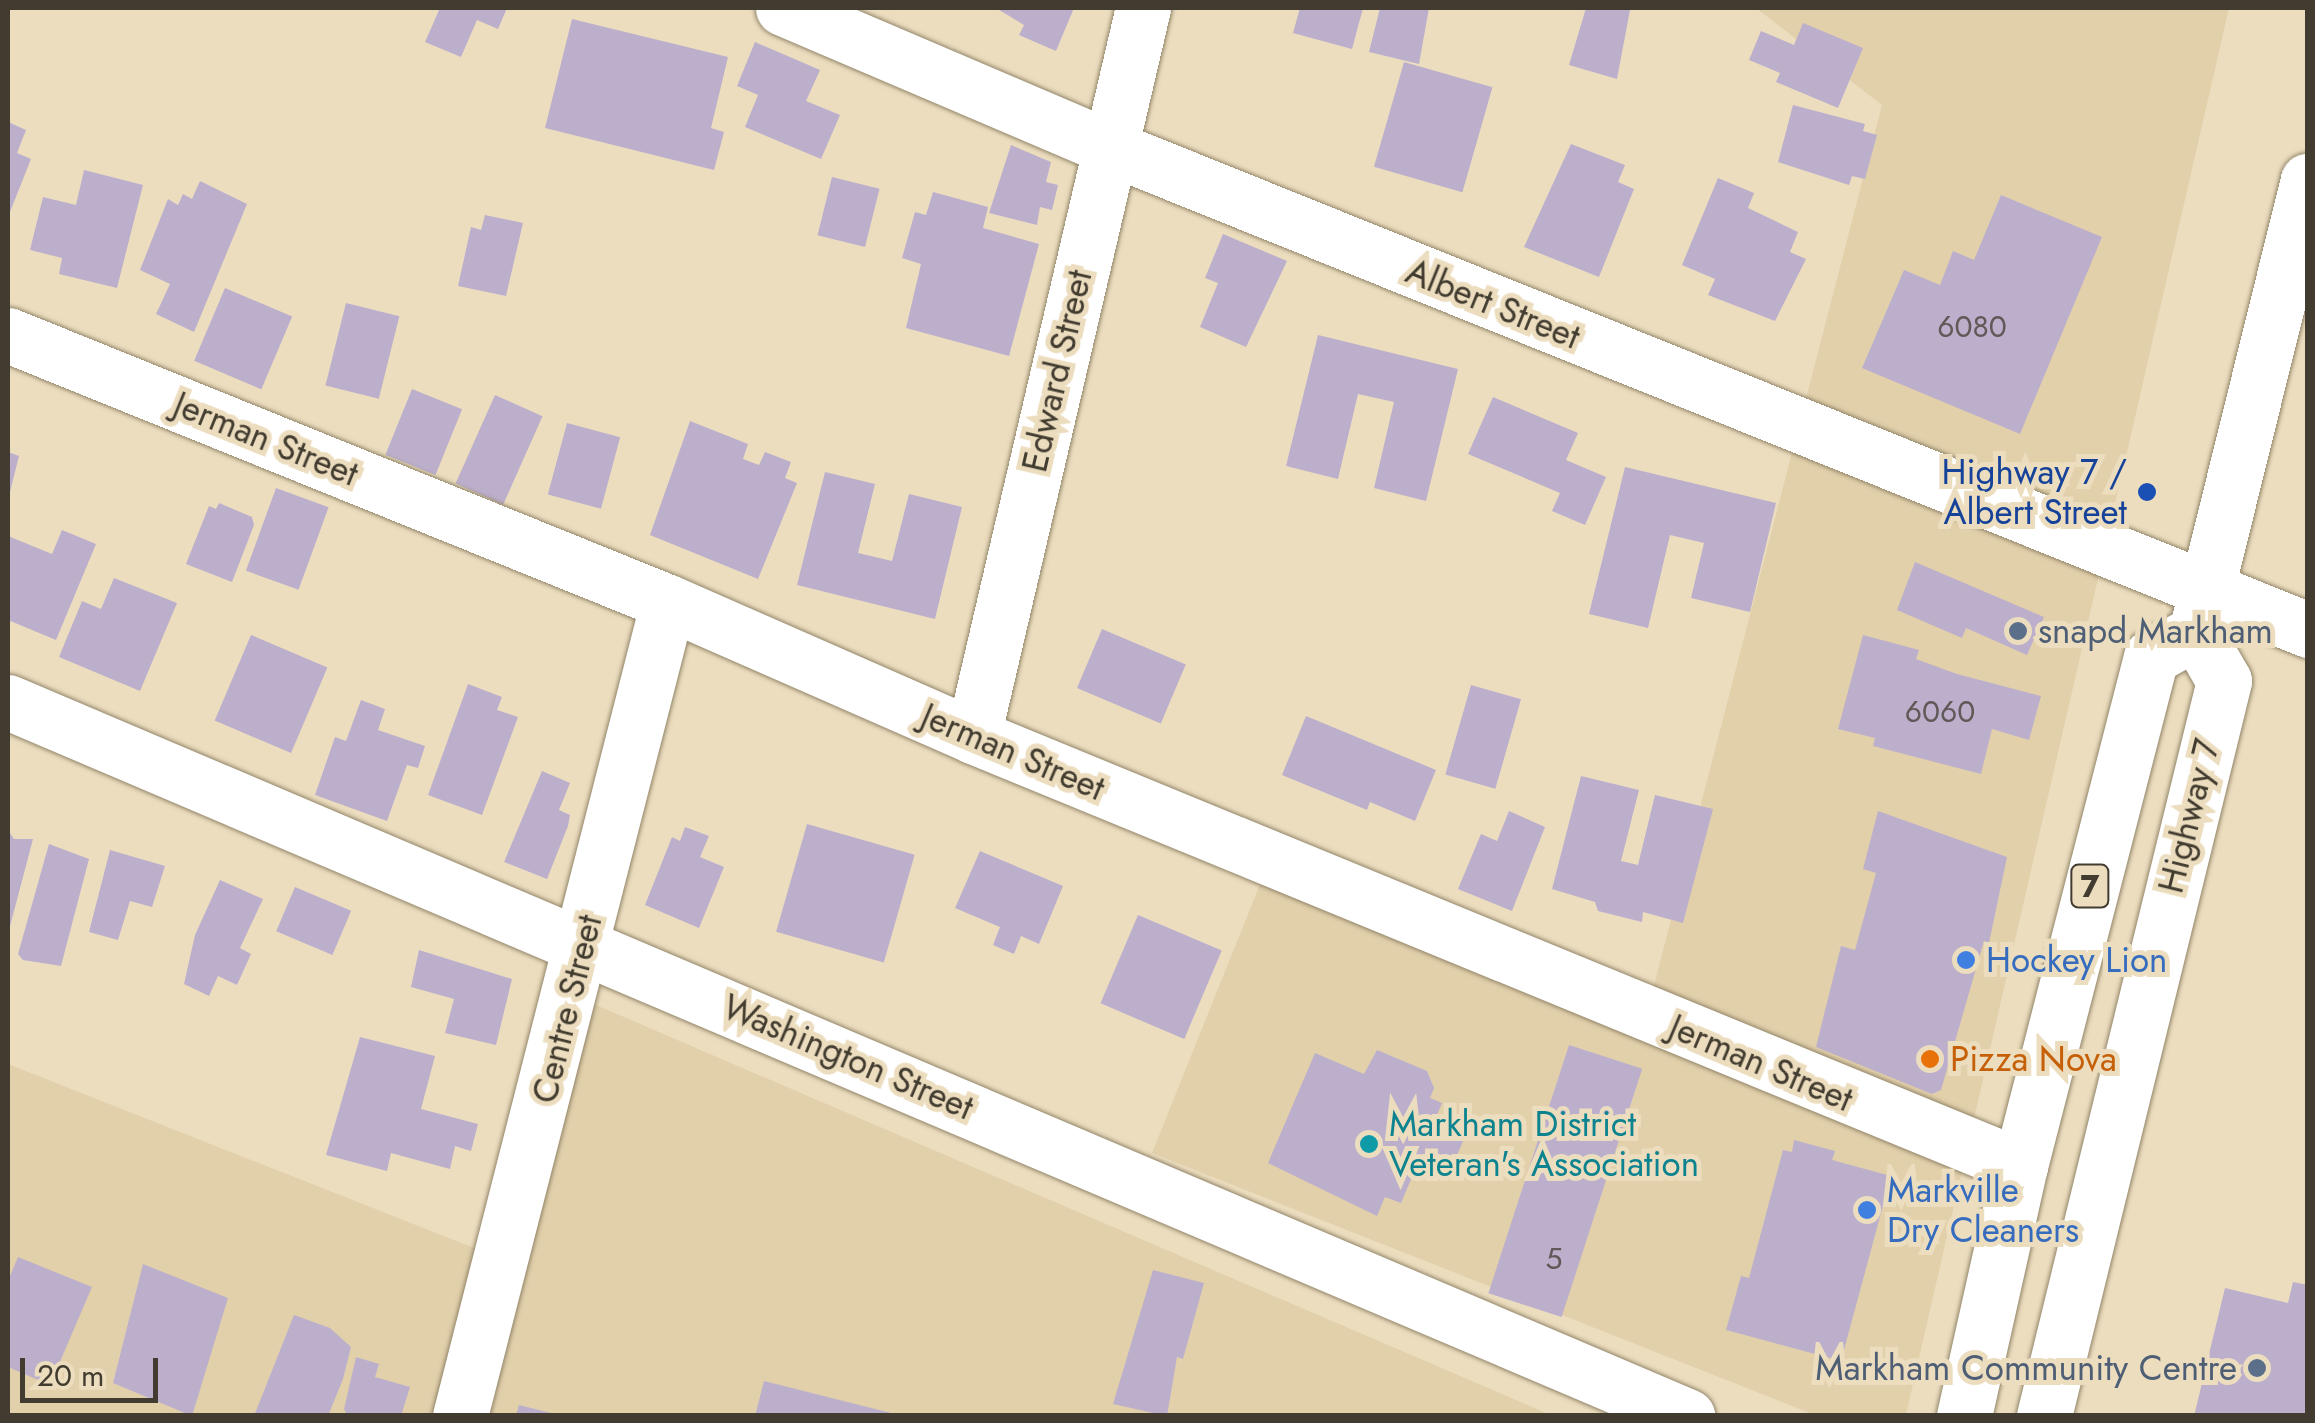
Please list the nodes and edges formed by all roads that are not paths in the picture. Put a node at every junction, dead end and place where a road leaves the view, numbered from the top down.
1 (783, 8) edge
2 (1143, 8) edge
3 (1108, 147) junction
4 (2308, 181) edge
5 (8, 335) edge
6 (668, 602) junction
7 (2201, 613) junction
8 (2308, 630) edge
9 (8, 702) edge
10 (973, 736) junction
11 (584, 944) junction
12 (2020, 1166) junction
13 (460, 1416) edge
14 (1688, 1416) edge
15 (1964, 1416) edge
16 (2044, 1416) edge

1 - 3 street, Albert Street
2 - 3 street, Edward Street
3 - 7 street, Albert Street
3 - 10 street, Edward Street
4 - 7 street
5 - 6 street, Jerman Street
6 - 10 street, Jerman Street
6 - 11 street, Centre Street
7 - 8 street, Albert Street
7 - 12 street, 7
7 - 16 street, Highway 7 / 7
9 - 11 street, Washington Street
10 - 12 street, Jerman Street
11 - 13 street, Centre Street
11 - 14 street, Washington Street
12 - 15 street, 7

